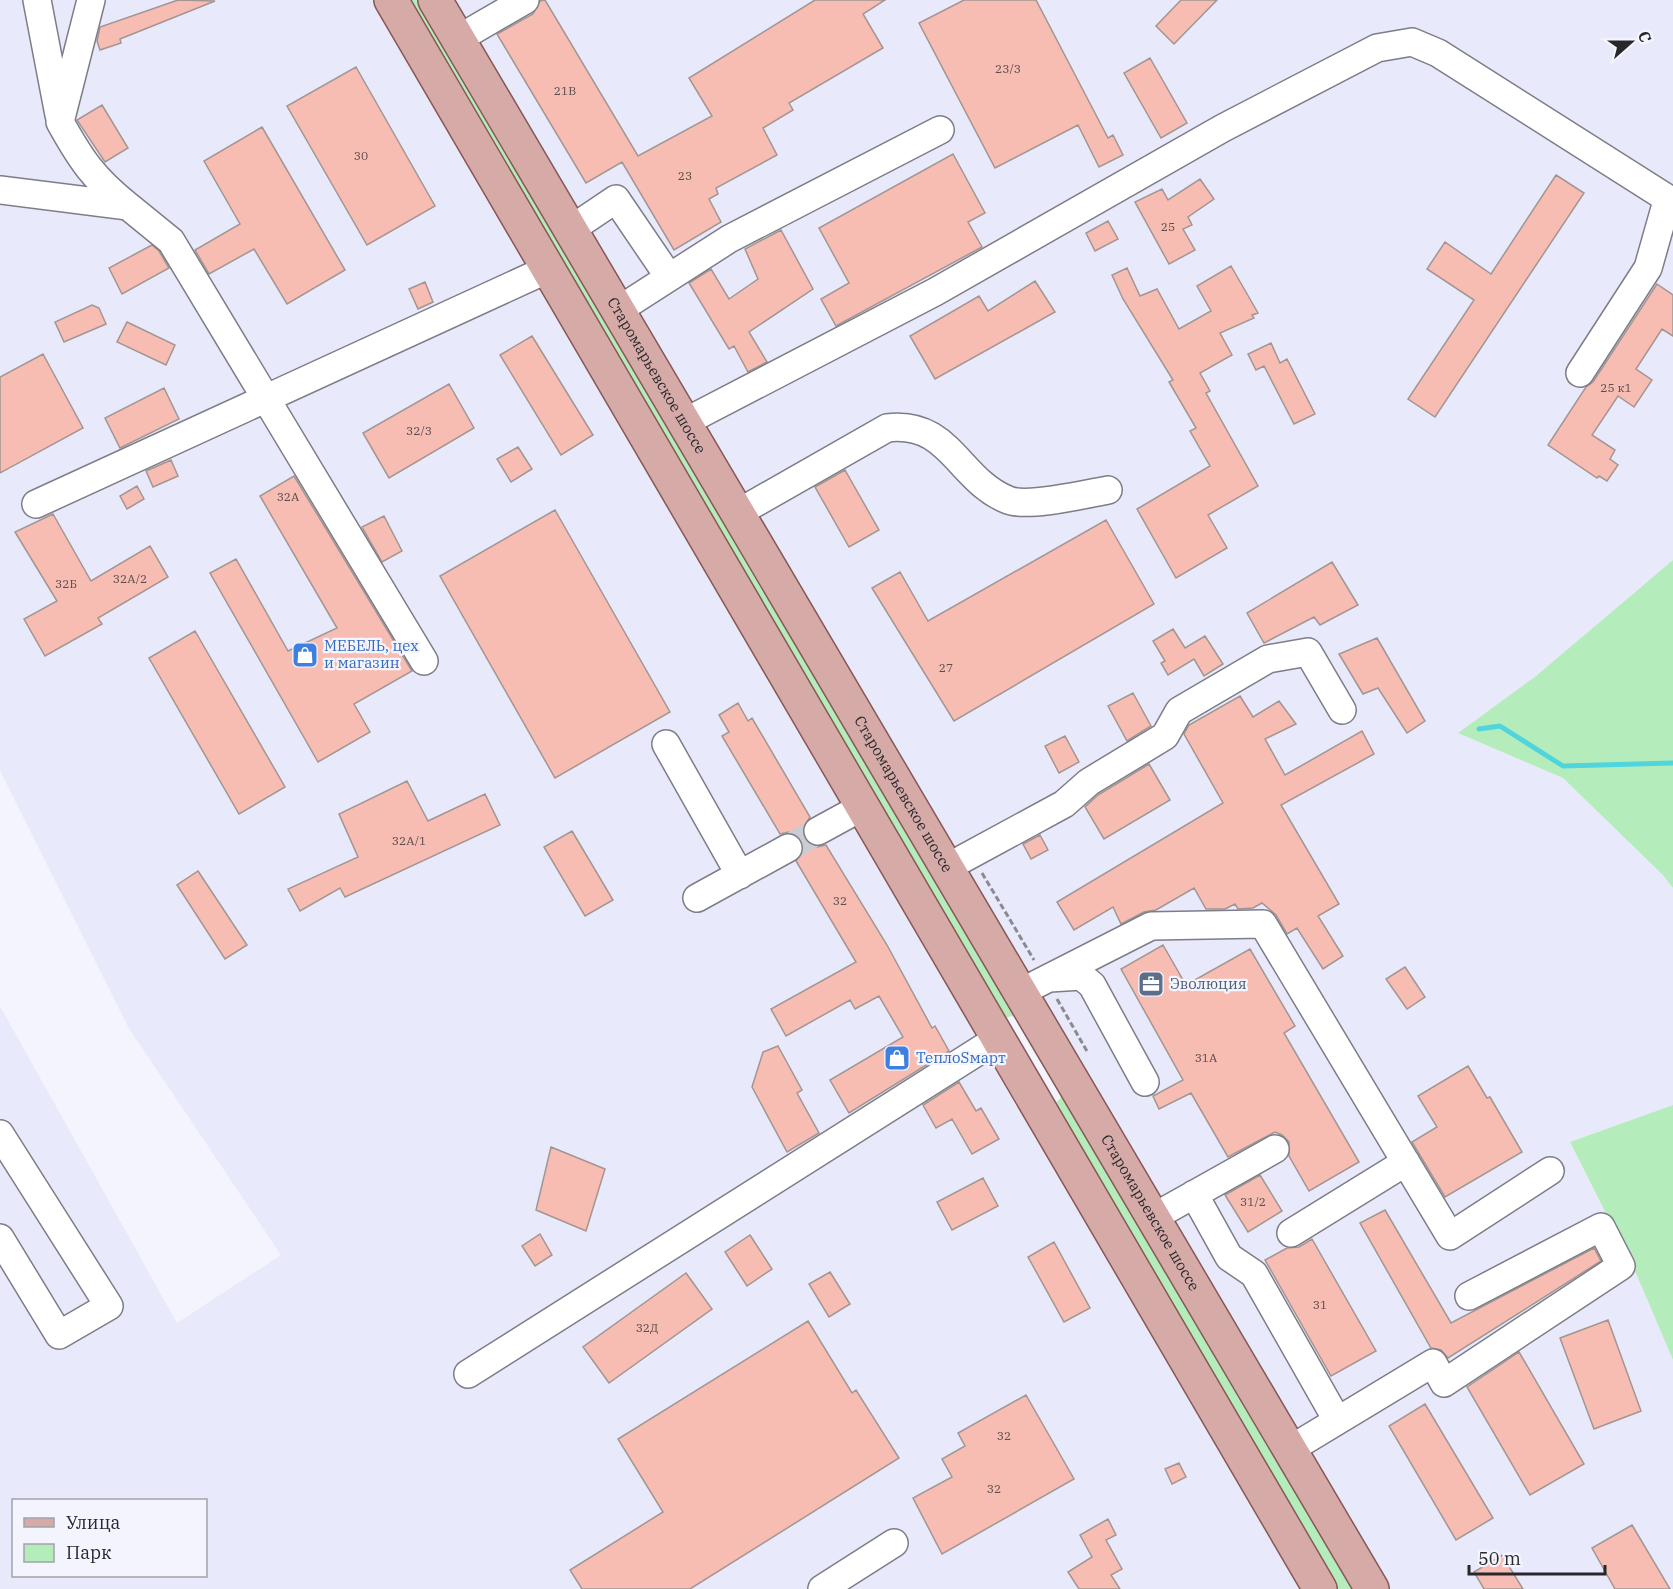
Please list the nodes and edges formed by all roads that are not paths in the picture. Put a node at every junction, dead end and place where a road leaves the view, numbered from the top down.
1 (36, 0) edge
2 (91, 0) edge
3 (391, 0) edge
4 (435, 0) edge
5 (525, 0) edge
6 (458, 39) junction
7 (60, 122) junction
8 (940, 129) dead end
9 (0, 190) edge
10 (1670, 202) edge
11 (128, 206) junction
12 (570, 230) junction
13 (548, 269) junction
14 (669, 277) junction
15 (617, 311) junction
16 (1580, 373) dead end
17 (266, 400) junction
18 (683, 423) junction
19 (1108, 490) dead end
20 (36, 504) dead end
21 (736, 514) junction
22 (424, 661) dead end
23 (1342, 710) dead end
24 (666, 744) dead end
25 (862, 807) junction
26 (818, 831) tunnel mouth
27 (788, 848) tunnel mouth
28 (946, 868) junction
29 (740, 874) junction
30 (697, 898) dead end
31 (1032, 986) junction
32 (999, 1038) junction
33 (1050, 1046) junction
34 (1017, 1067) junction
35 (1145, 1082) dead end
36 (0, 1134) edge
37 (1275, 1149) dead end
38 (1406, 1162) junction
39 (1550, 1171) dead end
40 (1194, 1194) junction
41 (1152, 1218) junction
42 (1292, 1233) dead end
43 (0, 1238) edge
44 (1469, 1296) dead end
45 (468, 1374) dead end
46 (1337, 1420) junction
47 (1289, 1450) junction
48 (894, 1543) dead end
49 (822, 1589) edge
50 (1320, 1589) edge
51 (1372, 1589) edge

1 - 7 lane
2 - 7 lane
3 - 13 main road
4 - 6 main road, Старомарьевское шоссе
5 - 6 lane
6 - 12 main road, Старомарьевское шоссе
7 - 11 lane
8 - 14 lane
9 - 11 lane
10 - 16 lane
10 - 18 lane
11 - 17 lane
12 - 14 lane
12 - 15 main road, Старомарьевское шоссе
13 - 17 lane
13 - 25 main road
14 - 15 lane
15 - 18 main road, Старомарьевское шоссе
17 - 20 lane
17 - 22 lane
18 - 21 main road, Старомарьевское шоссе
19 - 21 lane
21 - 28 main road, Старомарьевское шоссе
23 - 28 lane
24 - 29 lane
25 - 26 lane
25 - 32 main road
27 - 29 lane
28 - 31 main road, Старомарьевское шоссе
29 - 30 lane
31 - 33 main road, Старомарьевское шоссе
31 - 35 lane
31 - 38 lane
32 - 34 main road
32 - 45 lane
33 - 34 main road
33 - 41 main road, Старомарьевское шоссе
34 - 50 main road
36 - 43 lane
37 - 40 lane
38 - 39 lane
38 - 42 lane
40 - 41 lane
40 - 46 lane
41 - 47 main road, Старомарьевское шоссе
44 - 46 lane
46 - 47 lane
47 - 51 main road, Старомарьевское шоссе
48 - 49 lane

